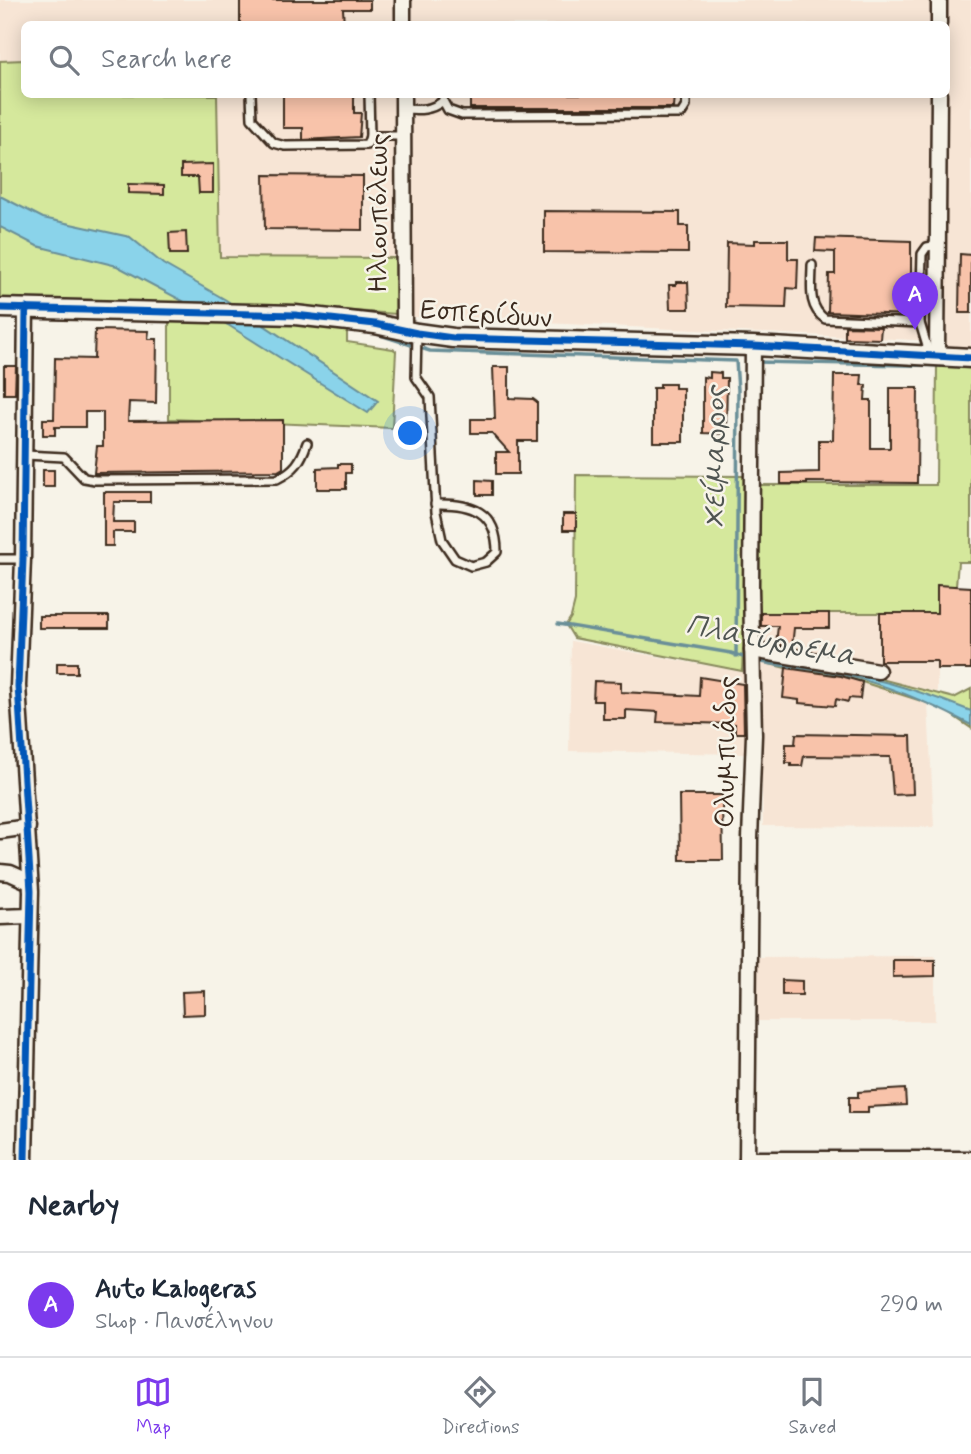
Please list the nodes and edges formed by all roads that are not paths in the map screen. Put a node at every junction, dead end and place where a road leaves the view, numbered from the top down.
1 (402, 0) edge
2 (939, 0) edge
3 (402, 21) edge
4 (939, 21) edge
5 (251, 98) edge
6 (369, 98) edge
7 (443, 98) edge
8 (686, 98) edge
9 (939, 98) edge
10 (403, 102) edge
11 (370, 136) junction
12 (403, 136) junction
13 (938, 245) junction
14 (812, 265) dead end
15 (0, 307) edge
16 (26, 308) junction
17 (920, 323) junction
18 (410, 332) junction
19 (752, 346) junction
20 (934, 356) junction
21 (971, 358) edge
22 (307, 443) dead end
23 (25, 455) junction
24 (435, 504) junction
25 (0, 559) edge
26 (23, 559) junction
27 (752, 650) junction
28 (878, 671) dead end
29 (28, 827) junction
30 (0, 831) edge
31 (0, 872) edge
32 (30, 882) junction
33 (30, 916) junction
34 (0, 917) edge
35 (971, 1159) edge
36 (25, 1160) edge
37 (747, 1160) edge

1 - 3 street
2 - 4 street
5 - 11 lane
6 - 11 lane
7 - 8 lane
7 - 10 lane
9 - 13 street
10 - 12 street, Ηλιουπόλεως
11 - 12 lane
12 - 18 street, Ηλιουπόλεως
13 - 17 lane
13 - 20 street
14 - 17 lane
15 - 16 street, Εσπερίδων
16 - 18 street, Εσπερίδων
16 - 23 street
17 - 20 lane
18 - 19 street, Εσπερίδων
18 - 24 lane
19 - 20 street, Εσπερίδων
19 - 27 street, Ολυμπιάδος
20 - 21 street, Εσπερίδων
22 - 23 lane
23 - 26 street
24 - 24 lane
25 - 26 lane
26 - 29 street
27 - 28 street
27 - 37 street, Ολυμπιάδος
29 - 30 street
29 - 32 street
31 - 32 street
32 - 33 street
33 - 34 street
33 - 36 street
35 - 37 street

